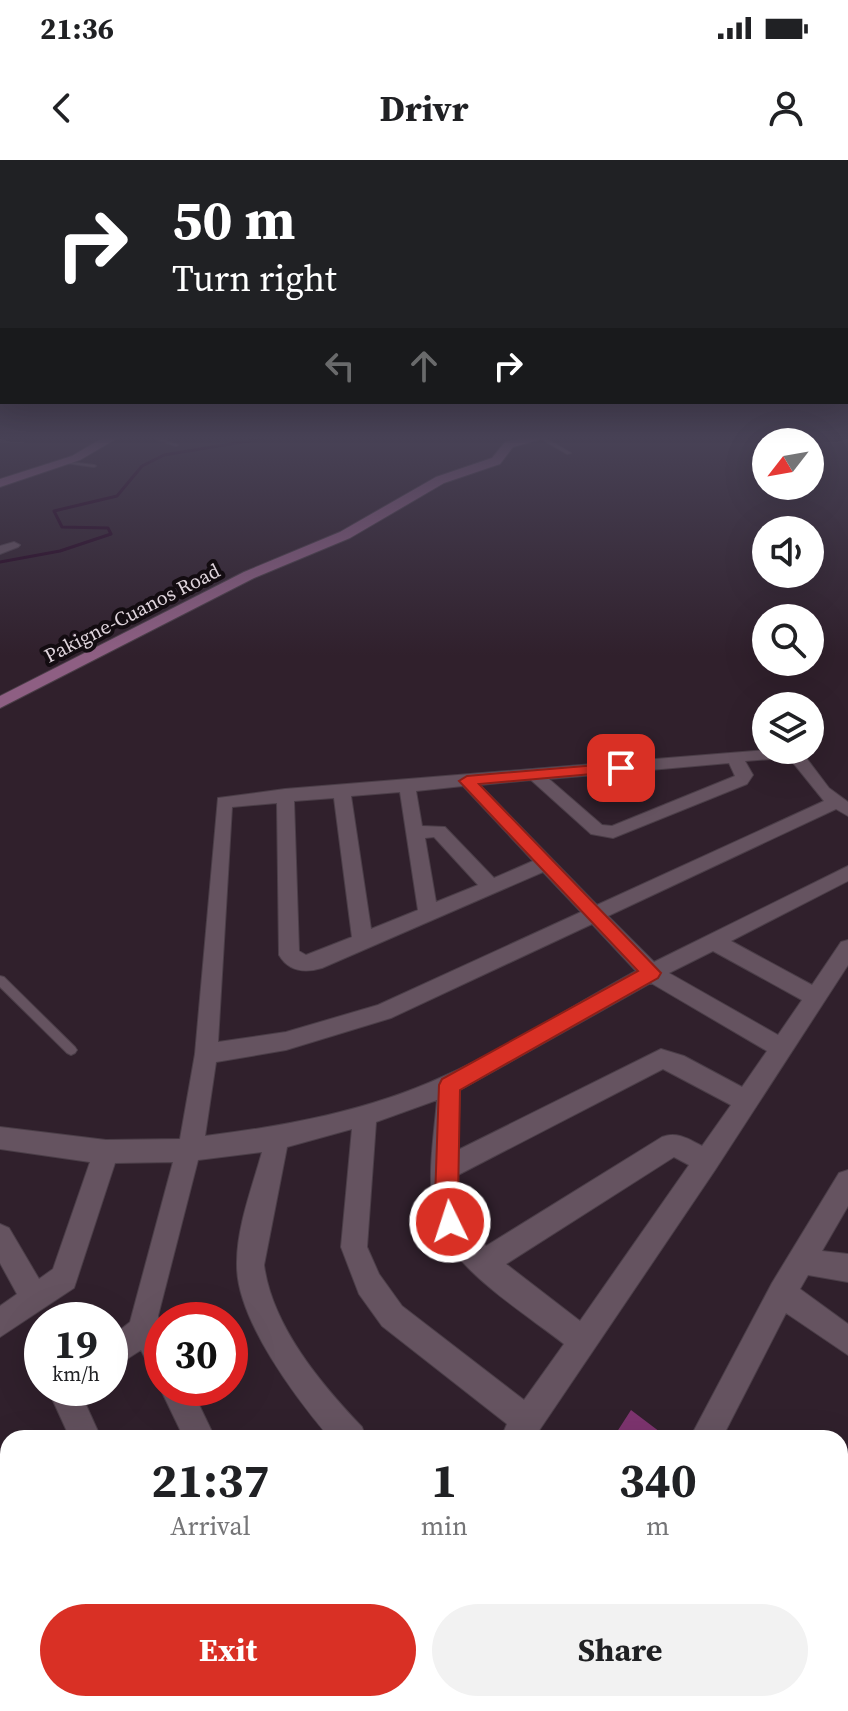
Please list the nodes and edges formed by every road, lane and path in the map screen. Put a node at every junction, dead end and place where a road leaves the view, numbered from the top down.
1 (386, 511) edge
2 (0, 539) edge
3 (0, 550) edge
4 (0, 703) edge
5 (735, 759) junction
6 (535, 775) junction
7 (467, 781) junction
8 (407, 785) junction
9 (342, 791) junction
10 (285, 795) junction
11 (845, 800) edge
12 (414, 832) junction
13 (546, 863) junction
14 (848, 873) edge
15 (491, 887) junction
16 (594, 913) junction
17 (428, 914) junction
18 (713, 941) junction
19 (363, 942) junction
20 (848, 948) edge
21 (651, 973) junction
22 (0, 980) edge
23 (813, 996) junction
24 (782, 1049) junction
25 (71, 1050) dead end
26 (206, 1054) junction
27 (449, 1085) junction
28 (746, 1101) junction
29 (365, 1115) junction
30 (0, 1138) edge
31 (277, 1138) junction
32 (190, 1150) junction
33 (106, 1152) junction
34 (706, 1162) junction
35 (447, 1168) junction
36 (848, 1182) edge
37 (0, 1237) edge
38 (801, 1261) junction
39 (484, 1262) junction
40 (848, 1268) edge
41 (782, 1293) junction
42 (35, 1298) junction
43 (148, 1302) edge
44 (0, 1323) edge
45 (144, 1329) edge
46 (582, 1340) junction
47 (848, 1341) edge
48 (128, 1342) edge
49 (71, 1406) edge
50 (184, 1406) edge
51 (82, 1430) edge
52 (196, 1430) edge
53 (343, 1430) edge
54 (521, 1430) edge
55 (709, 1430) edge

1 - 4 street, Pakigne-Cuanos Road
2 - 3 street
5 - 6 street
5 - 6 street
5 - 11 street
6 - 7 street
7 - 8 street
7 - 13 street
8 - 9 street
8 - 12 street
9 - 10 street
9 - 19 street
10 - 19 street
10 - 26 street
11 - 16 street
12 - 15 street
12 - 17 street
13 - 15 street
13 - 16 street
14 - 18 street
15 - 17 street
16 - 21 street
16 - 26 street
17 - 19 street
18 - 21 street
18 - 23 street
20 - 23 street
21 - 24 street
21 - 27 street
22 - 25 lane
23 - 24 street
24 - 28 street
26 - 32 street
27 - 29 street
27 - 35 street
28 - 34 street
28 - 35 street
29 - 31 street
29 - 54 street
30 - 33 street
31 - 32 street
31 - 53 street
32 - 33 street
32 - 43 street
33 - 42 street
34 - 39 street
34 - 46 street
35 - 39 street
36 - 38 street
37 - 42 street
38 - 40 street
38 - 41 street
39 - 46 street
41 - 47 street
41 - 55 street
42 - 44 street
45 - 48 street
46 - 54 street
49 - 51 street
50 - 52 street

